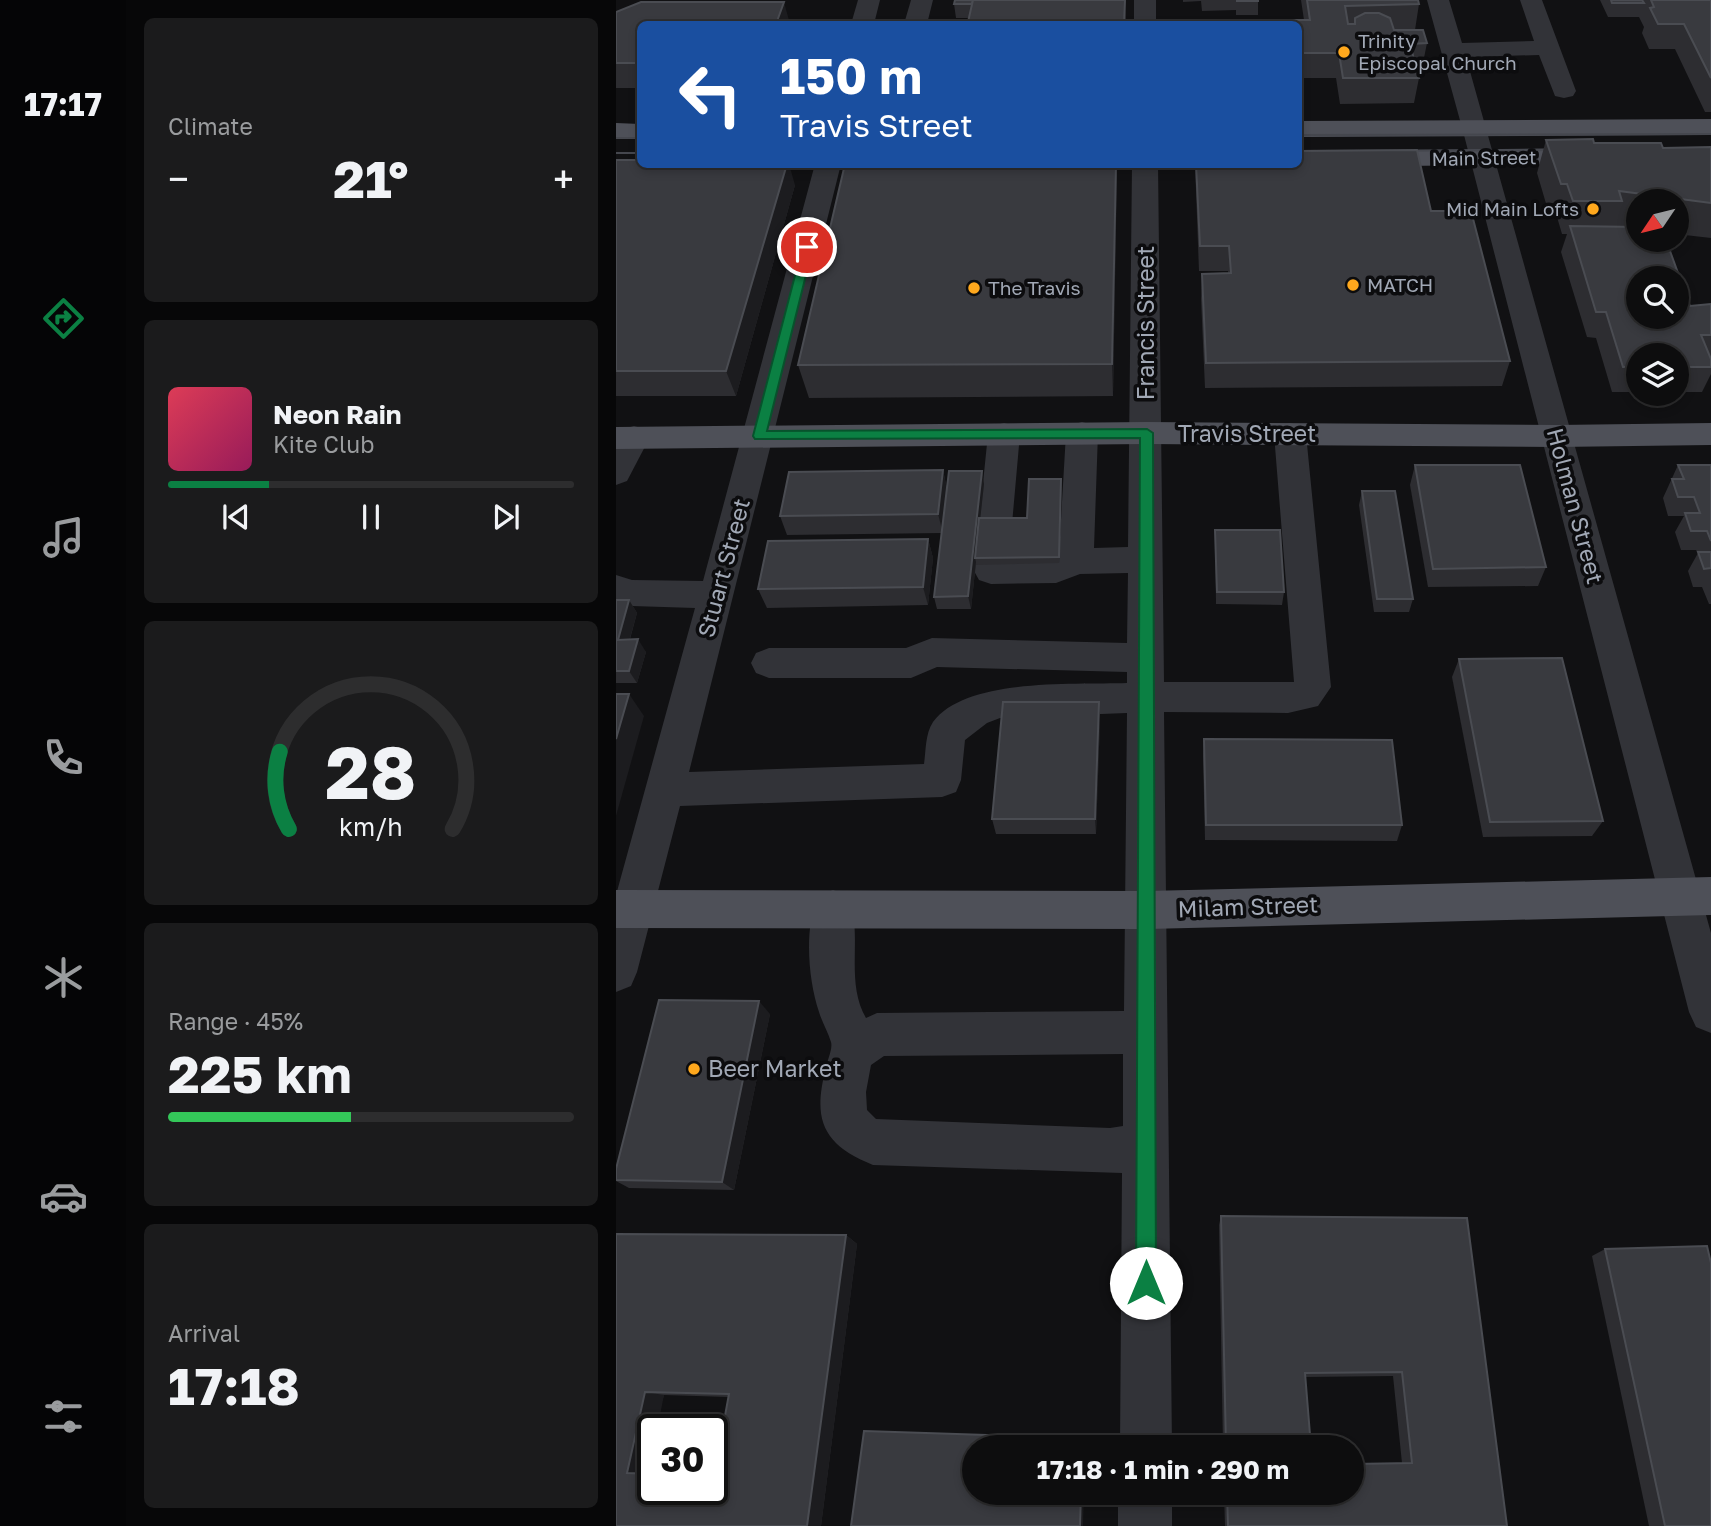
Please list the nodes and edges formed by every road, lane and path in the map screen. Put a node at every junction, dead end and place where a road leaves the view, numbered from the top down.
1 (869, 0) edge
2 (922, 0) edge
3 (1145, 0) edge
4 (1438, 0) edge
5 (1531, 0) edge
6 (864, 21) edge
7 (917, 21) edge
8 (1145, 21) edge
9 (1549, 48) junction
10 (1452, 50) junction
11 (1564, 91) dead end
12 (1711, 127) edge
13 (1302, 128) edge
14 (1475, 128) junction
15 (616, 131) edge
16 (637, 131) edge
17 (1616, 156) edge
18 (1483, 158) junction
19 (1302, 159) edge
20 (826, 168) edge
21 (1145, 168) edge
22 (1082, 433) junction
23 (1147, 433) junction
24 (1290, 434) junction
25 (1711, 434) edge
26 (1004, 435) junction
27 (759, 436) junction
28 (1557, 436) junction
29 (625, 438) edge
30 (616, 473) edge
31 (1147, 560) junction
32 (1076, 561) junction
33 (616, 588) edge
34 (716, 595) junction
35 (1147, 658) junction
36 (769, 663) dead end
37 (1147, 697) junction
38 (664, 790) junction
39 (1695, 896) edge
40 (624, 909) edge
41 (833, 909) junction
42 (1147, 910) junction
43 (616, 972) edge
44 (1711, 1012) edge
45 (1147, 1032) junction
46 (858, 1046) junction
47 (1146, 1146) junction
48 (1146, 1435) edge
49 (1145, 1505) edge
50 (1145, 1526) edge

1 - 6 street
2 - 7 street
3 - 8 street
4 - 10 street, Holman Street
5 - 9 street
9 - 10 street
9 - 11 street
10 - 14 street, Holman Street
12 - 14 main road, Main Street
13 - 14 main road, Main Street
14 - 18 street, Holman Street
15 - 16 main road
17 - 18 main road, Main Street
18 - 19 main road, Main Street
18 - 28 street, Holman Street
20 - 27 street, Stuart Street
21 - 23 street, Francis Street
22 - 23 main road, Travis Street
22 - 26 main road, Travis Street
22 - 32 street
23 - 24 main road, Travis Street
23 - 31 street, Francis Street
24 - 28 main road, Travis Street
24 - 37 street
25 - 28 main road, Travis Street
26 - 27 main road, Travis Street
26 - 32 street
27 - 29 main road, Travis Street
27 - 34 street, Stuart Street
28 - 39 street, Holman Street
29 - 30 street
31 - 32 street
31 - 35 street, Francis Street
33 - 34 street
34 - 38 street, Stuart Street
35 - 36 street
35 - 37 street, Francis Street
37 - 38 street
37 - 42 street, Francis Street
38 - 40 street, Stuart Street
39 - 42 main road, Milam Street
39 - 44 street, Holman Street
40 - 41 main road, Milam Street
40 - 43 street, Stuart Street
41 - 42 main road, Milam Street
41 - 46 street
42 - 45 street, Francis Street
45 - 46 street
45 - 47 street, Francis Street
46 - 47 street
47 - 48 street, Francis Street
49 - 50 street

